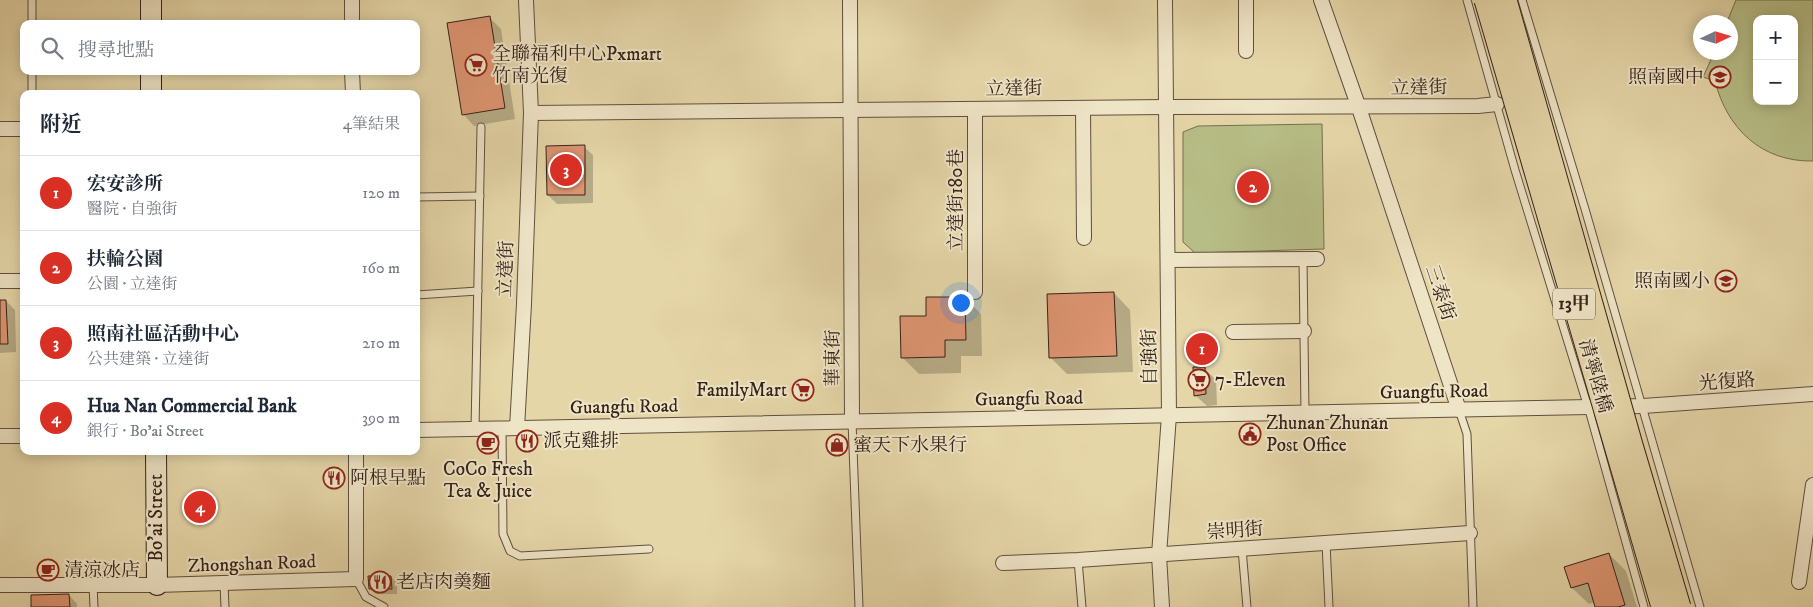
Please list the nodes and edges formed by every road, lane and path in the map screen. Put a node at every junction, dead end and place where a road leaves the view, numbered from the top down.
1 (32, 0) edge
2 (151, 0) edge
3 (352, 0) edge
4 (526, 0) edge
5 (850, 0) edge
6 (1165, 0) edge
7 (1246, 0) edge
8 (1321, 0) edge
9 (1467, 0) edge
10 (1485, 0) edge
11 (1506, 0) edge
12 (1522, 0) edge
13 (32, 20) edge
14 (151, 20) edge
15 (352, 20) edge
16 (1246, 51) dead end
17 (32, 75) edge
18 (151, 75) edge
19 (352, 75) edge
20 (32, 90) edge
21 (151, 90) edge
22 (353, 90) edge
23 (1497, 104) junction
24 (1166, 107) junction
25 (975, 108) junction
26 (1083, 108) junction
27 (1359, 108) junction
28 (851, 110) junction
29 (531, 112) junction
30 (481, 127) dead end
31 (0, 129) edge
32 (20, 129) edge
33 (480, 196) junction
34 (420, 197) edge
35 (1084, 238) dead end
36 (1310, 259) joint
37 (1168, 260) junction
38 (0, 281) edge
39 (20, 281) edge
40 (478, 291) junction
41 (975, 292) dead end
42 (420, 294) edge
43 (1614, 307) junction
44 (1562, 323) junction
45 (1619, 325) junction
46 (1304, 331) junction
47 (1233, 332) dead end
48 (1568, 341) junction
49 (1813, 394) edge
50 (1643, 406) junction
51 (1588, 408) junction
52 (1459, 410) junction
53 (1305, 413) junction
54 (1169, 416) junction
55 (852, 422) junction
56 (502, 428) junction
57 (517, 428) junction
58 (475, 429) junction
59 (420, 430) edge
60 (0, 436) edge
61 (20, 436) edge
62 (156, 455) edge
63 (356, 455) edge
64 (1813, 484) edge
65 (1470, 533) junction
66 (1326, 543) junction
67 (649, 549) dead end
68 (1242, 549) junction
69 (1159, 555) junction
70 (1078, 560) junction
71 (1003, 563) dead end
72 (356, 579) junction
73 (1799, 582) dead end
74 (224, 584) junction
75 (157, 585) junction
76 (0, 586) edge
77 (91, 586) junction
78 (93, 607) edge
79 (225, 607) edge
80 (384, 607) edge
81 (859, 607) edge
82 (1082, 607) edge
83 (1162, 607) edge
84 (1247, 607) edge
85 (1329, 607) edge
86 (1473, 607) edge
87 (1644, 607) edge
88 (1662, 607) edge
89 (1680, 607) edge
90 (1700, 607) edge

1 - 13 lane
2 - 14 street
3 - 15 street
4 - 29 street, 立達街
5 - 28 street, 華東街
6 - 24 street, 自強街
7 - 16 street
8 - 27 street, 三泰街
9 - 23 lane
10 - 88 main road, 清寧陸橋 / 13甲, bridge
11 - 89 main road, 清寧陸橋 / 13甲, bridge
12 - 43 lane
17 - 20 lane
18 - 21 street
19 - 22 street
23 - 27 street, 立達街
23 - 44 lane
24 - 26 street, 立達街
24 - 27 street, 立達街
24 - 37 street, 自強街
25 - 26 street, 立達街
25 - 28 street, 立達街
25 - 41 street, 立達街180巷
26 - 35 street
27 - 52 street, 三泰街
28 - 29 street, 立達街
28 - 55 street, 華東街
29 - 57 street, 立達街
30 - 33 lane
31 - 32 street
33 - 34 lane
33 - 40 lane
36 - 37 street
36 - 46 lane
37 - 54 street, 自強街
38 - 39 street
40 - 42 lane
40 - 58 lane
43 - 44 lane
43 - 45 lane
44 - 48 lane
45 - 48 lane
45 - 50 lane
46 - 47 street
46 - 53 lane
48 - 51 lane
49 - 50 street, 光復路
50 - 51 street, Guangfu Road
50 - 90 lane
51 - 52 street, Guangfu Road
51 - 87 lane
52 - 53 street, Guangfu Road
52 - 65 lane, 三泰街
53 - 54 street, Guangfu Road
54 - 55 street, Guangfu Road
54 - 69 street, 自強街
55 - 57 street, Guangfu Road
55 - 81 lane, 華東街
56 - 57 street, Guangfu Road
56 - 58 street, Guangfu Road
56 - 67 lane
58 - 59 street, Guangfu Road
60 - 61 street
62 - 75 street, Bo'ai Street
63 - 72 street
64 - 73 street
65 - 66 street, 崇明街
65 - 86 lane, 三泰街
66 - 68 street, 崇明街
66 - 85 lane
68 - 69 street, 崇明街
68 - 84 lane
69 - 70 street, 崇明街
69 - 83 street, 自強街
70 - 71 street, 崇明街
70 - 82 lane
72 - 74 street, Zhongshan Road
72 - 80 lane
74 - 75 street, Zhongshan Road
74 - 79 lane
75 - 77 street, Zhongshan Road
76 - 77 street, Zhongshan Road
77 - 78 lane

